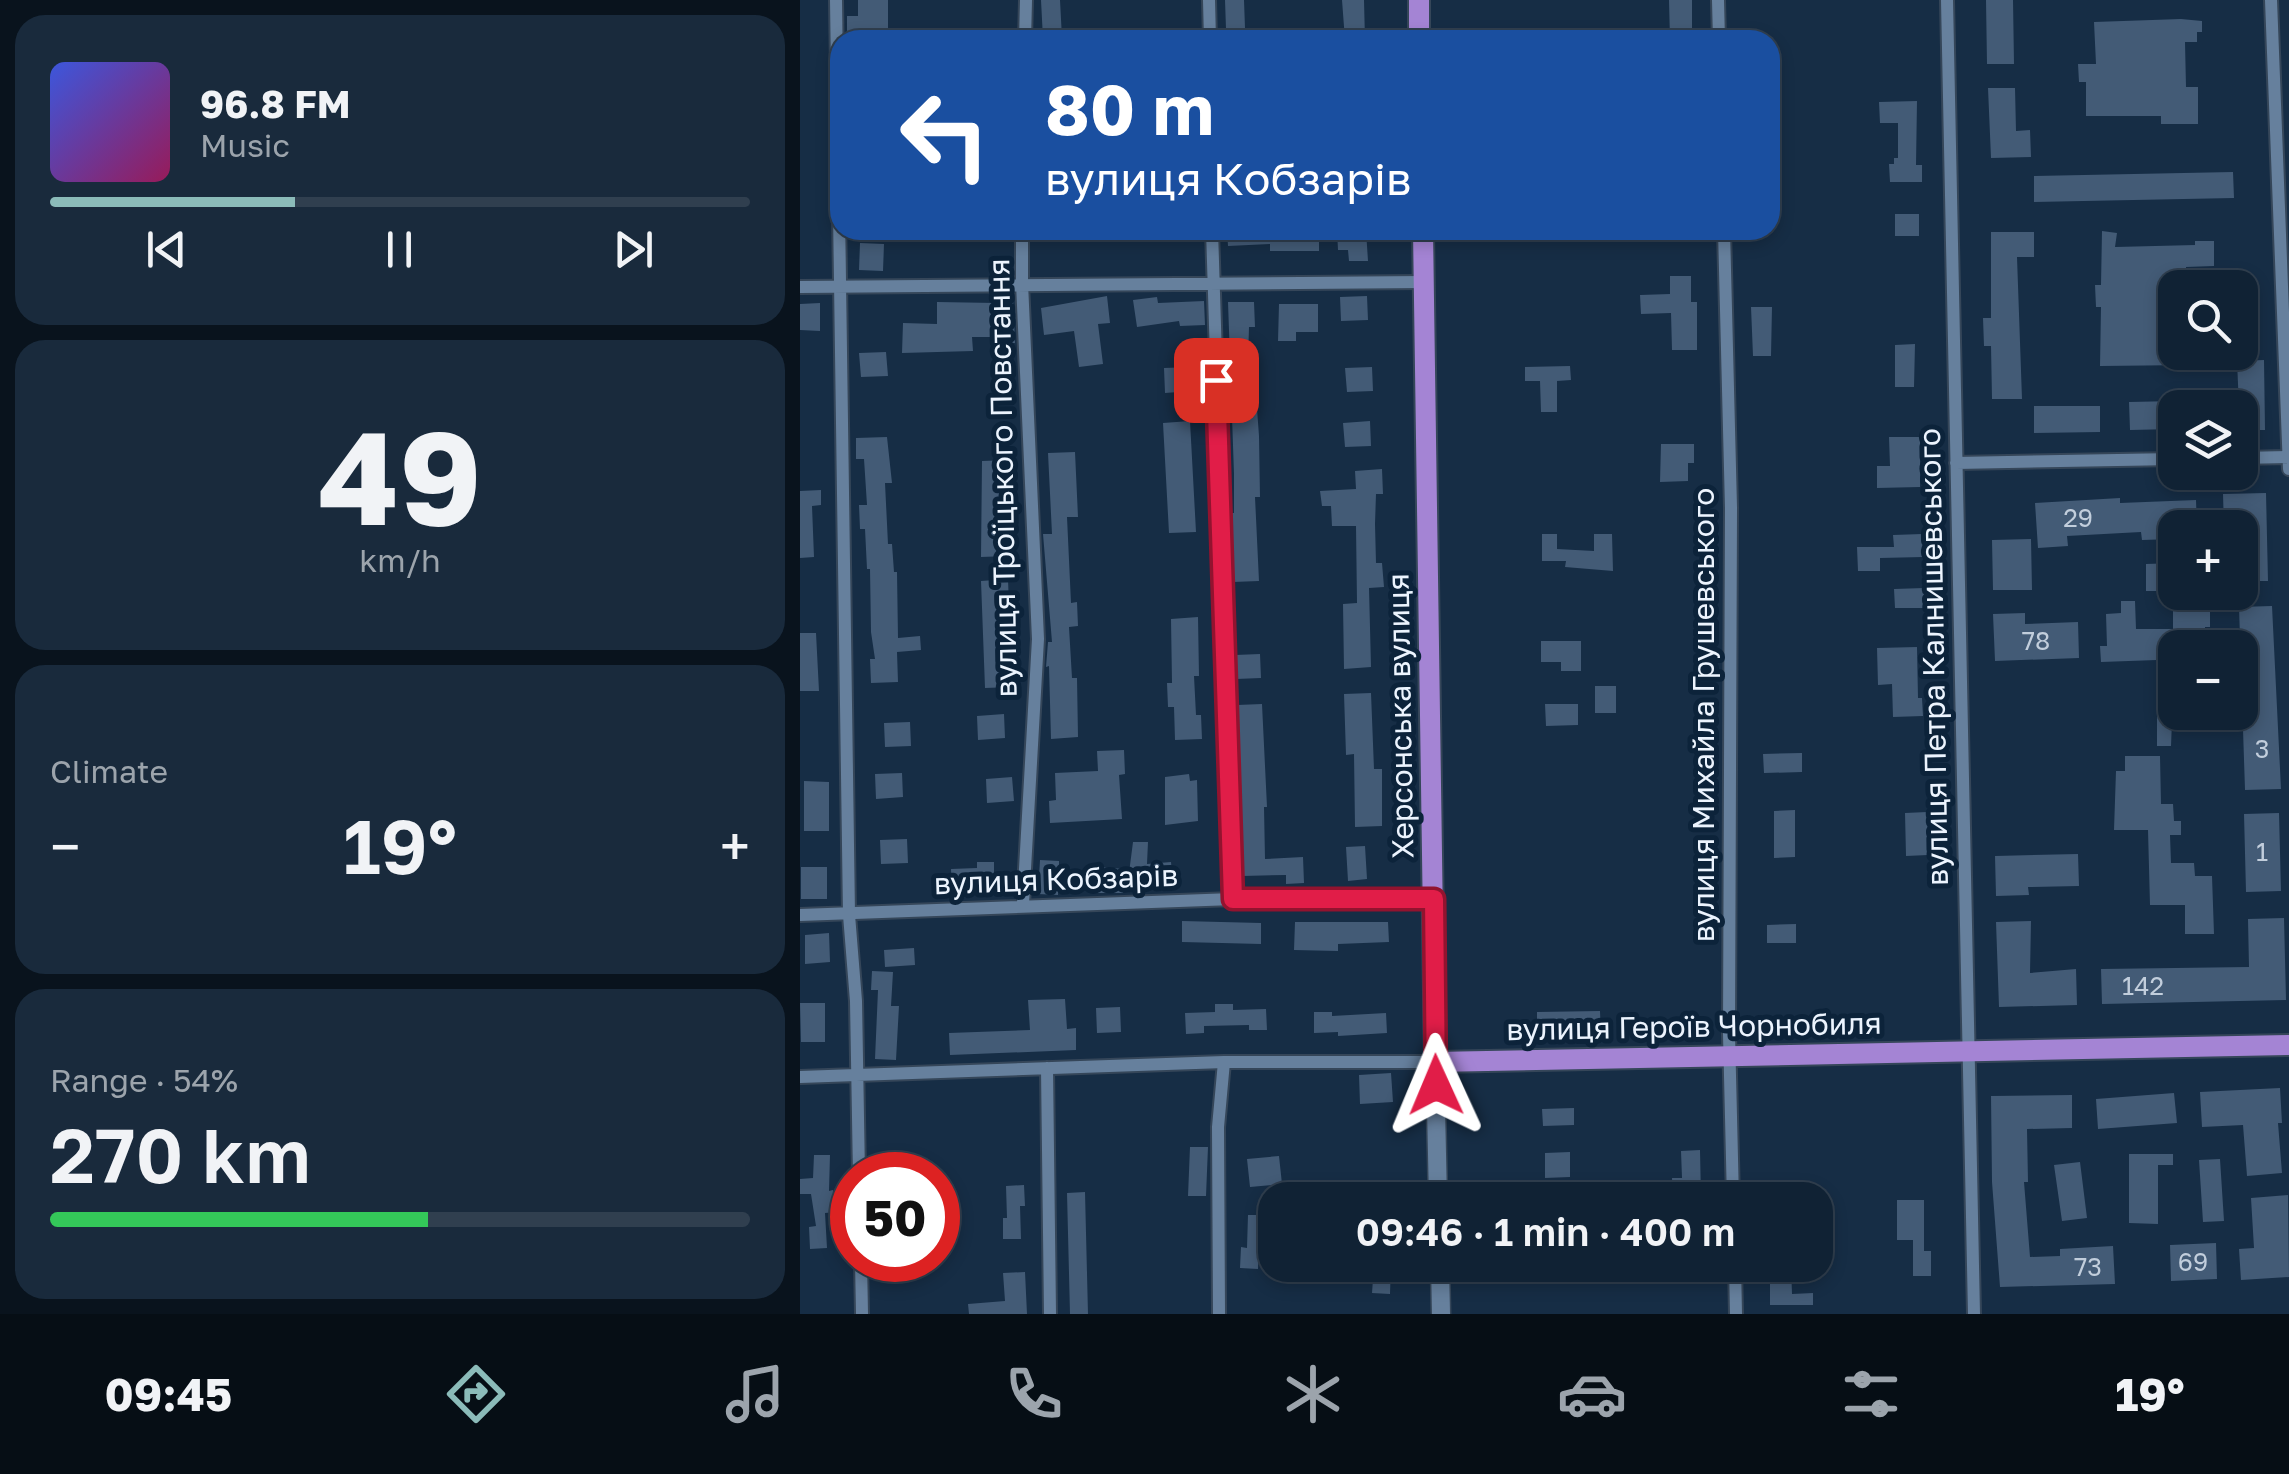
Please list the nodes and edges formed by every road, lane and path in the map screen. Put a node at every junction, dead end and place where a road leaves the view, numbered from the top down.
1 (836, 0) edge
2 (1026, 0) edge
3 (1209, 0) edge
4 (1418, 0) edge
5 (1718, 0) edge
6 (1947, 0) edge
7 (2270, 0) edge
8 (836, 30) edge
9 (1025, 30) edge
10 (1210, 30) edge
11 (1419, 30) edge
12 (1719, 30) edge
13 (839, 240) edge
14 (1022, 240) edge
15 (1212, 240) edge
16 (1422, 240) edge
17 (1724, 240) edge
18 (1213, 281) junction
19 (1424, 282) junction
20 (1022, 283) junction
21 (800, 286) edge
22 (840, 286) junction
23 (2289, 457) edge
24 (2258, 458) edge
25 (2158, 459) edge
26 (1956, 463) junction
27 (2289, 469) edge
28 (1233, 899) junction
29 (1434, 899) junction
30 (1023, 904) junction
31 (800, 915) edge
32 (849, 915) junction
33 (2289, 1045) edge
34 (1966, 1052) junction
35 (1730, 1057) junction
36 (1224, 1062) junction
37 (1435, 1062) junction
38 (1048, 1068) junction
39 (857, 1074) junction
40 (800, 1077) edge
41 (859, 1152) edge
42 (1438, 1182) edge
43 (1733, 1182) edge
44 (861, 1282) edge
45 (1440, 1282) edge
46 (1735, 1282) edge
47 (862, 1314) edge
48 (1050, 1314) edge
49 (1219, 1314) edge
50 (1440, 1314) edge
51 (1736, 1314) edge
52 (1974, 1314) edge

1 - 8 street
2 - 9 street
3 - 10 street
4 - 11 main road
5 - 12 street
6 - 26 street, вулиця Петра Калнишевського
7 - 23 street
13 - 22 street
14 - 20 street, вулиця Троїцького Повстання
15 - 18 street
16 - 19 main road, Херсонська вулиця
17 - 35 street, вулиця Михайла Грушевського
18 - 19 street
18 - 20 street
18 - 28 street
19 - 29 main road, Херсонська вулиця
20 - 22 street
20 - 30 street, вулиця Троїцького Повстання
21 - 22 street
22 - 32 street
23 - 24 street
23 - 27 street
25 - 26 street
26 - 34 street, вулиця Петра Калнишевського
28 - 29 street, вулиця Кобзарів
28 - 30 street, вулиця Кобзарів
29 - 37 main road, Херсонська вулиця
30 - 32 street, вулиця Кобзарів
31 - 32 street, вулиця Кобзарів
32 - 39 street
33 - 34 main road, вулиця Героїв Чорнобиля
34 - 35 main road, вулиця Героїв Чорнобиля
34 - 52 street, вулиця Петра Калнишевського
35 - 37 main road, вулиця Героїв Чорнобиля
35 - 43 street, вулиця Михайла Грушевського
36 - 37 street, вулиця Героїв Чорнобиля
36 - 38 street, вулиця Героїв Чорнобиля
36 - 49 street
37 - 42 main road, Херсонська вулиця
38 - 39 street, вулиця Героїв Чорнобиля
38 - 48 street
39 - 40 street, вулиця Героїв Чорнобиля
39 - 41 street
44 - 47 street
45 - 50 main road
46 - 51 street

